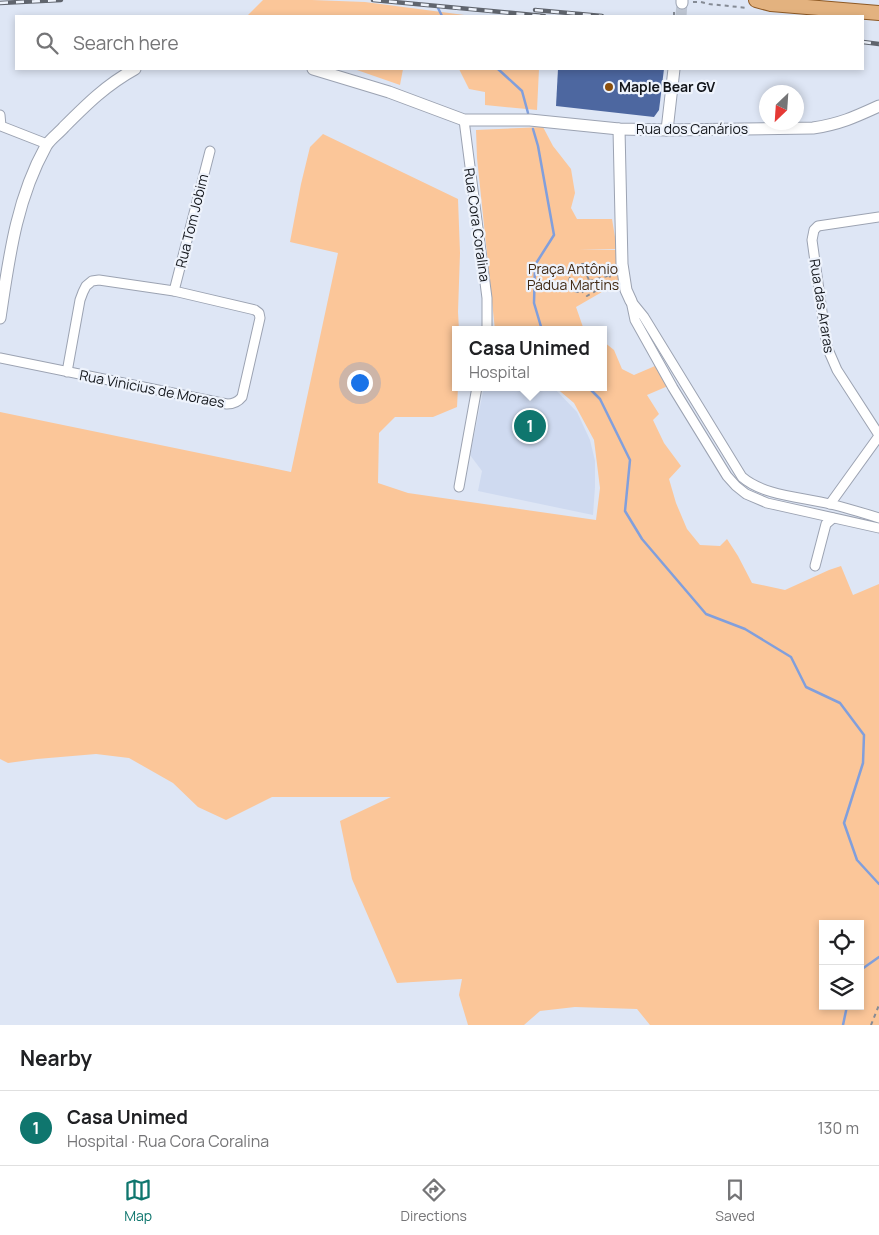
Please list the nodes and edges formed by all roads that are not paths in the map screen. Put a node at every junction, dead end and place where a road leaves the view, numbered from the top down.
1 (747, 0) edge
2 (756, 0) edge
3 (771, 4) junction
4 (879, 13) edge
5 (133, 70) edge
6 (316, 70) edge
7 (674, 70) edge
8 (879, 106) edge
9 (0, 115) edge
10 (464, 120) junction
11 (0, 126) edge
12 (619, 129) junction
13 (667, 130) junction
14 (47, 144) junction
15 (210, 151) dead end
16 (879, 217) edge
17 (174, 291) junction
18 (630, 301) junction
19 (0, 318) edge
20 (487, 326) edge
21 (0, 358) edge
22 (67, 372) junction
23 (476, 391) edge
24 (879, 436) edge
25 (748, 483) junction
26 (459, 487) dead end
27 (743, 492) junction
28 (830, 504) junction
29 (879, 518) edge
30 (827, 519) junction
31 (879, 528) edge
32 (815, 566) dead end

1 - 3 street
2 - 3 main road
3 - 4 main road
5 - 14 street
6 - 10 street
7 - 13 street
8 - 13 street, Rua dos Canários
9 - 11 street
10 - 12 street, Rua dos Canários
10 - 20 street, Rua Cora Coralina
11 - 14 street
12 - 13 street, Rua dos Canários
12 - 18 street
14 - 19 street
15 - 17 street, Rua Tom Jobim
16 - 24 street, Rua das Araras
17 - 22 street, Rua Vinicius de Moraes
17 - 22 street, Rua Vinicius de Moraes
18 - 25 street
18 - 27 street
21 - 22 street, Rua Vinicius de Moraes
23 - 26 street
24 - 28 street
25 - 27 street
25 - 28 street
27 - 30 street
28 - 29 street
30 - 31 street
30 - 32 street

